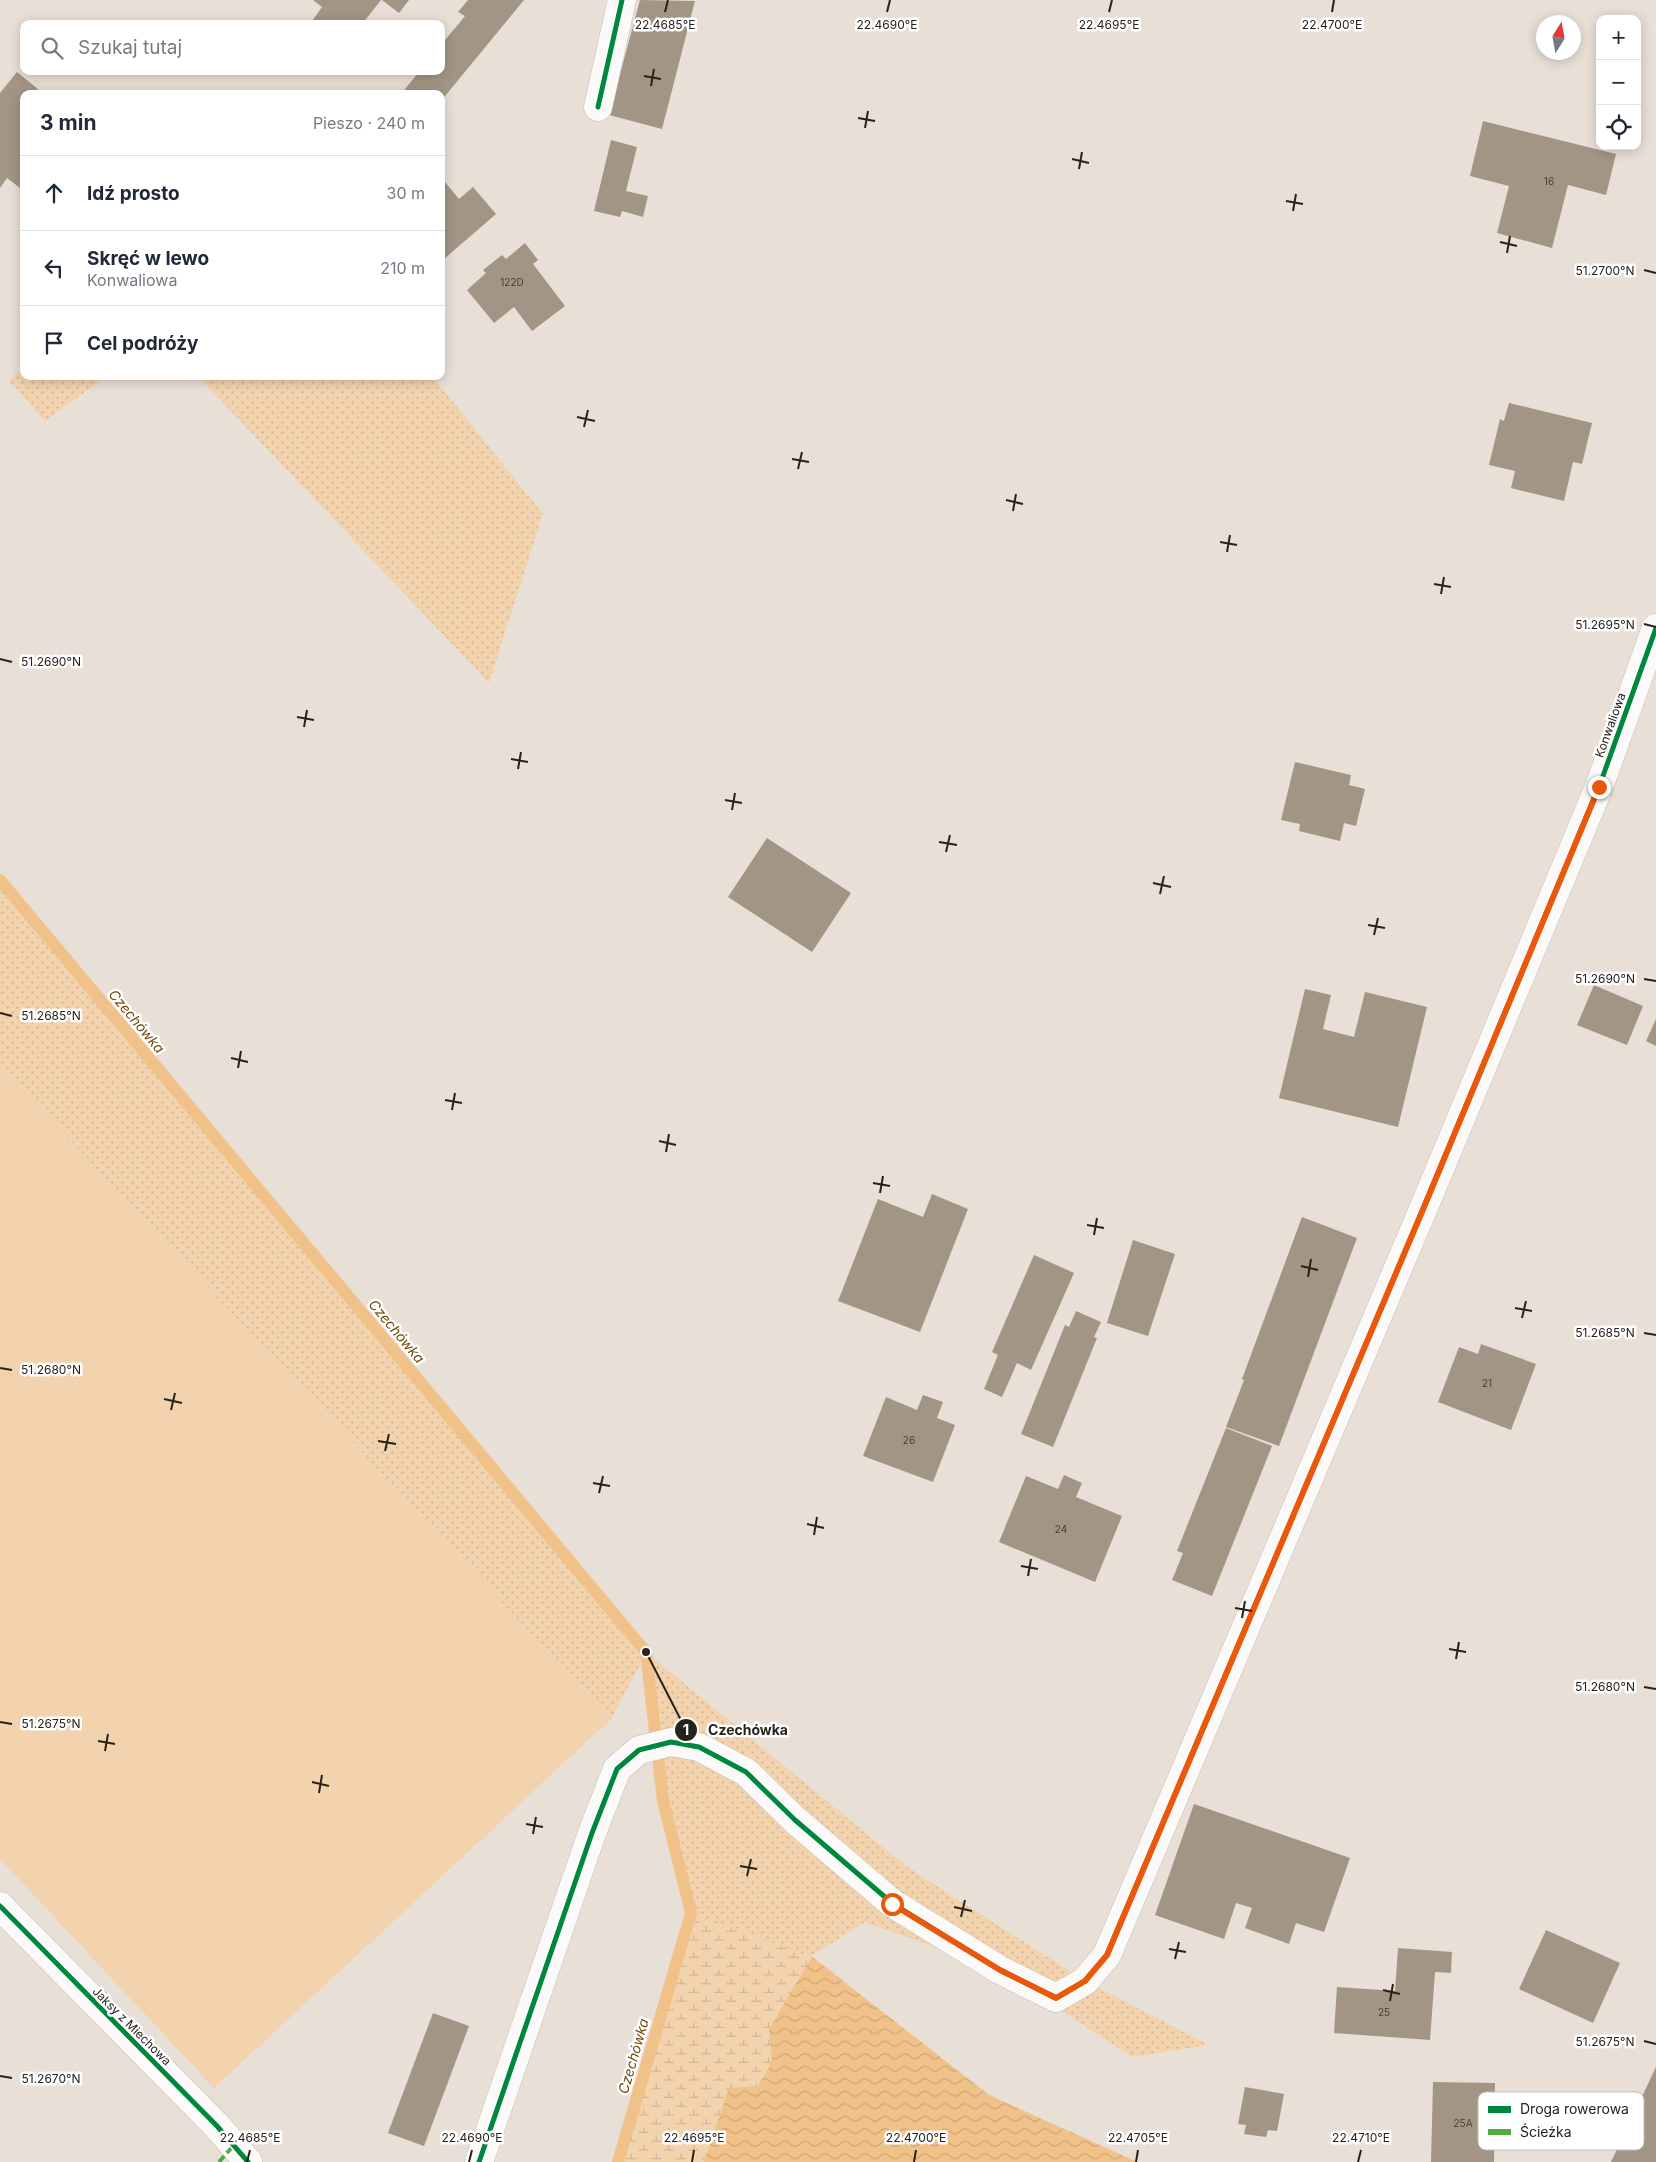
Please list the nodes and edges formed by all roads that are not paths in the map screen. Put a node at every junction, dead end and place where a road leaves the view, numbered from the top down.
1 (622, 0) edge
2 (598, 107) dead end
3 (1656, 628) edge
4 (0, 1906) edge
5 (248, 2162) edge
6 (479, 2162) edge

1 - 2 street
3 - 6 street, Konwaliowa
4 - 5 street, Jaksy z Miechowa

